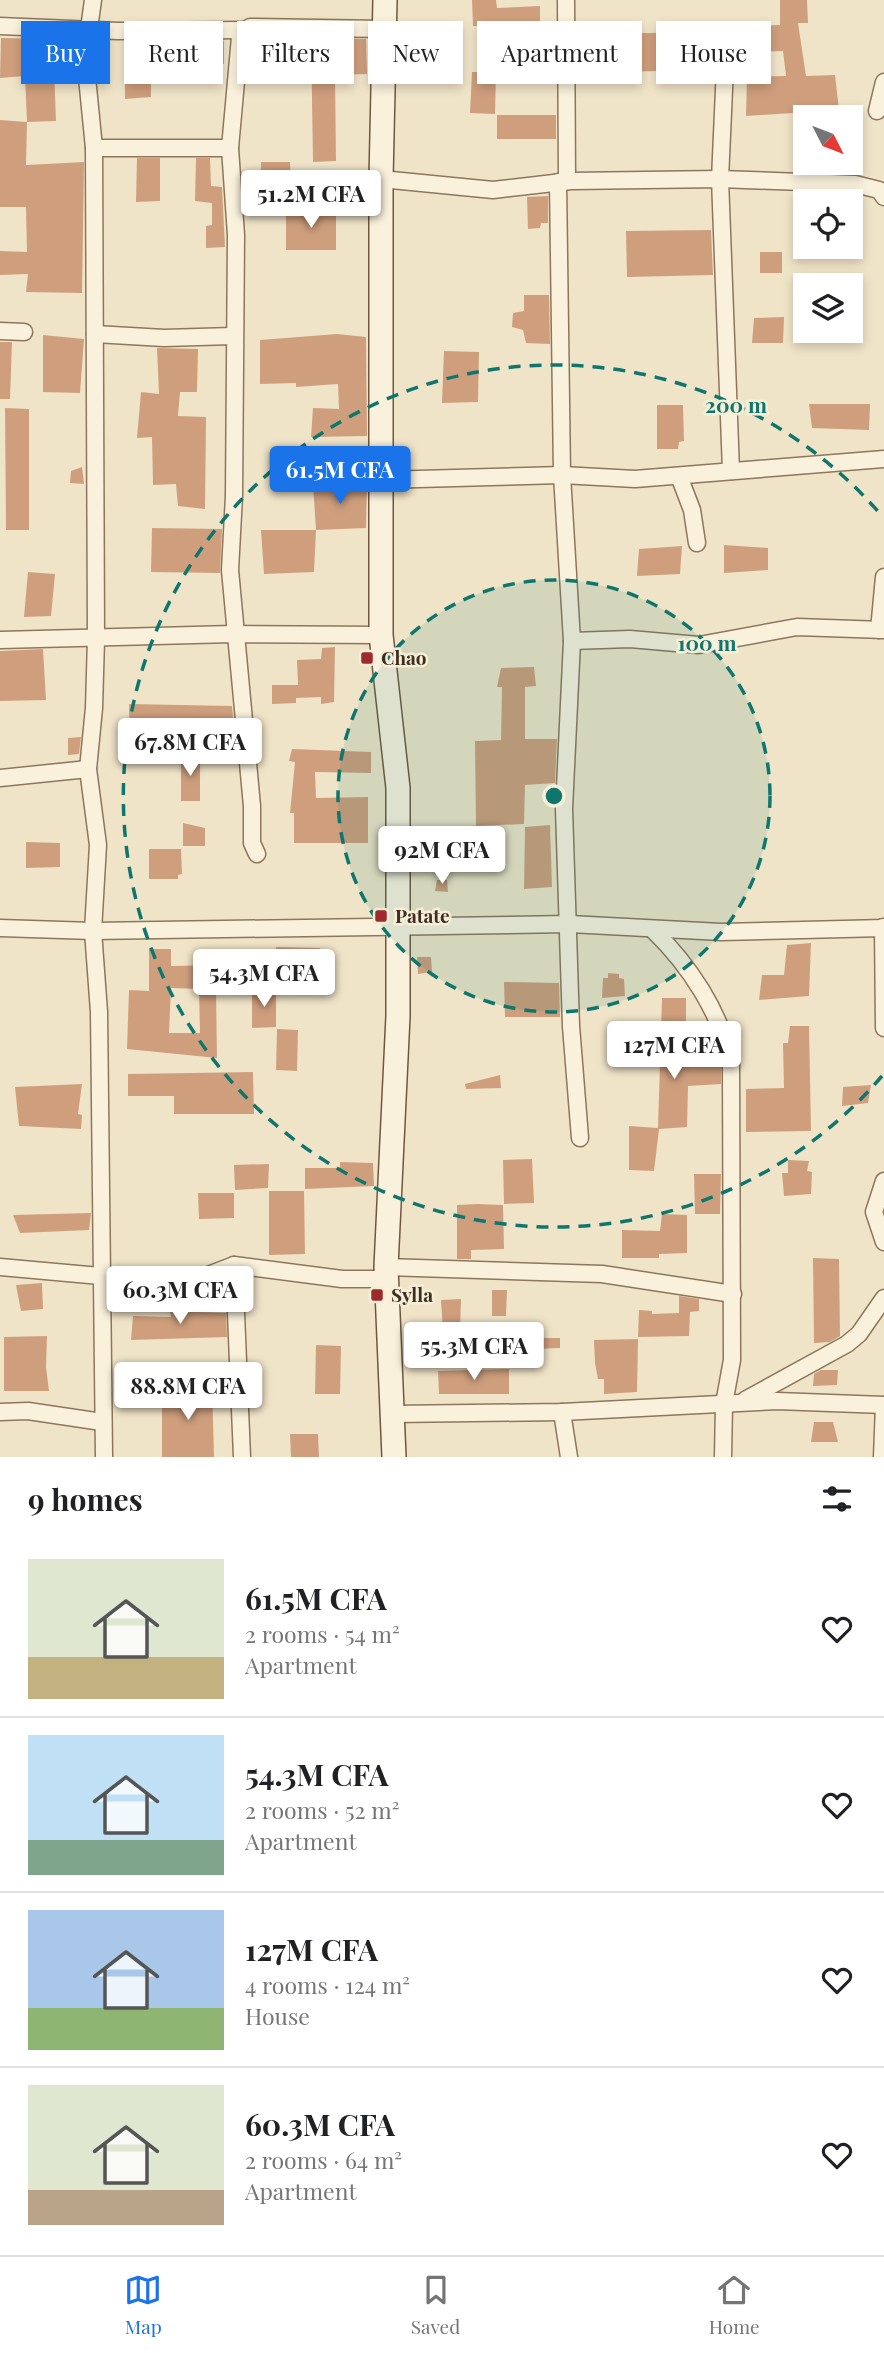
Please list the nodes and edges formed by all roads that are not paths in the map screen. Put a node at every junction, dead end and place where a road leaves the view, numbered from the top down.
1 (93, 0) edge
2 (385, 0) edge
3 (566, 0) edge
4 (89, 21) edge
5 (384, 21) edge
6 (0, 26) edge
7 (21, 27) edge
8 (110, 30) edge
9 (237, 30) edge
10 (237, 60) edge
11 (884, 82) edge
12 (88, 84) edge
13 (383, 84) edge
14 (724, 84) edge
15 (877, 111) dead end
16 (94, 148) junction
17 (230, 148) junction
18 (381, 179) junction
19 (720, 180) junction
20 (563, 182) junction
21 (884, 197) edge
22 (0, 331) edge
23 (24, 332) dead end
24 (95, 334) junction
25 (233, 336) junction
26 (884, 459) edge
27 (731, 471) junction
28 (562, 475) junction
29 (679, 476) junction
30 (382, 480) junction
31 (697, 543) dead end
32 (884, 577) edge
33 (882, 630) edge
34 (233, 634) junction
35 (382, 635) junction
36 (96, 639) junction
37 (0, 640) edge
38 (572, 640) junction
39 (88, 769) junction
40 (0, 778) edge
41 (257, 854) dead end
42 (570, 924) junction
43 (398, 926) junction
44 (0, 928) edge
45 (883, 928) edge
46 (653, 930) junction
47 (93, 931) junction
48 (884, 1028) edge
49 (580, 1138) dead end
50 (884, 1181) edge
51 (884, 1242) edge
52 (234, 1265) junction
53 (0, 1267) edge
54 (386, 1273) junction
55 (104, 1278) junction
56 (733, 1294) junction
57 (884, 1298) edge
58 (732, 1404) junction
59 (884, 1405) edge
60 (0, 1412) edge
61 (562, 1412) junction
62 (393, 1413) junction
63 (102, 1422) junction
64 (104, 1457) edge
65 (242, 1457) edge
66 (394, 1457) edge
67 (569, 1457) edge
68 (723, 1457) edge
69 (882, 1457) edge

1 - 4 street
2 - 5 street
3 - 20 street
6 - 7 street
8 - 9 street
10 - 17 street
11 - 15 street
12 - 16 street
13 - 18 street
14 - 19 street
16 - 17 street
16 - 24 street
17 - 25 street
18 - 20 street
18 - 30 street
19 - 20 street
19 - 21 street
19 - 27 street
20 - 28 street
22 - 23 street
24 - 25 street
24 - 36 street
25 - 34 street
26 - 27 street
27 - 29 street
28 - 29 street
28 - 30 street
28 - 38 street
29 - 31 street
30 - 35 street
32 - 33 street
33 - 38 street
34 - 35 street
34 - 36 street
34 - 41 street
35 - 43 street
36 - 37 street
36 - 39 street
38 - 42 street
39 - 40 street
39 - 47 street
42 - 43 street
42 - 46 street
42 - 49 street
43 - 47 street
43 - 54 street
44 - 47 street
45 - 46 street
45 - 48 street
46 - 56 street
47 - 55 street
50 - 51 street
52 - 54 street
52 - 55 street
52 - 65 street
53 - 55 street
54 - 56 street
54 - 62 street
55 - 63 street
56 - 58 street
57 - 58 street
58 - 59 street
58 - 61 street
58 - 68 street
59 - 69 street
60 - 63 street
61 - 62 street
61 - 67 street
62 - 66 street
63 - 64 street

